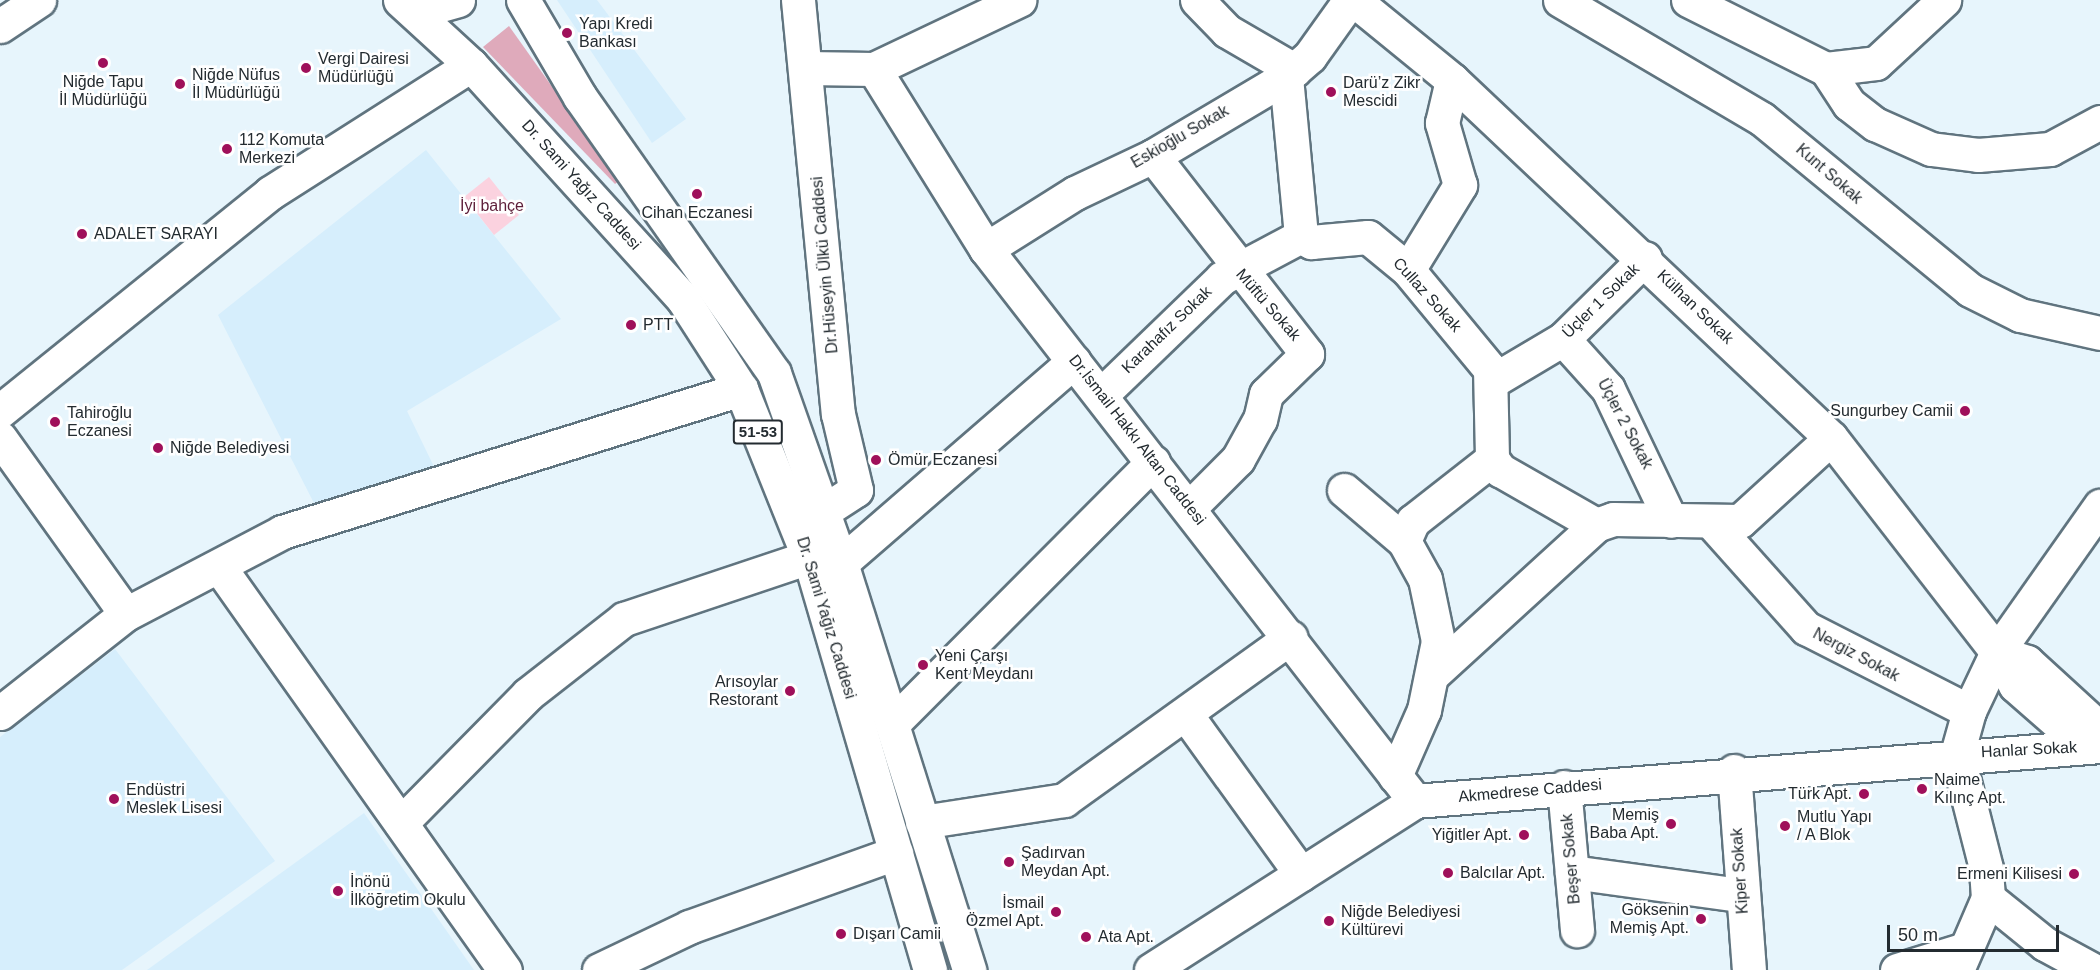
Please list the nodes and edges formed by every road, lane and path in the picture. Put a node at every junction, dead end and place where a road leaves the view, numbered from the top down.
1 (39, 0) edge
2 (400, 0) edge
3 (405, 0) edge
4 (458, 0) edge
5 (523, 0) edge
6 (798, 0) edge
7 (1019, 0) edge
8 (1197, 0) edge
9 (1560, 0) edge
10 (1688, 0) edge
11 (1944, 0) edge
12 (1369, 4) edge
13 (0, 26) edge
14 (471, 65) junction
15 (806, 68) junction
16 (874, 69) junction
17 (1826, 69) junction
18 (1290, 74) junction
19 (1452, 80) junction
20 (2100, 122) edge
21 (1153, 156) junction
22 (1301, 236) junction
23 (986, 249) junction
24 (1645, 258) junction
25 (1237, 269) junction
26 (1408, 270) junction
27 (2100, 333) edge
28 (1563, 339) junction
29 (1074, 361) junction
30 (1494, 380) junction
31 (741, 389) junction
32 (1101, 395) junction
33 (0, 411) edge
34 (0, 438) edge
35 (1831, 438) junction
36 (1492, 459) junction
37 (1153, 462) junction
38 (1344, 490) dead end
39 (2100, 506) edge
40 (1190, 507) junction
41 (824, 511) junction
42 (1671, 520) junction
43 (1713, 524) junction
44 (1596, 525) junction
45 (1404, 541) junction
46 (809, 557) junction
47 (842, 563) junction
48 (220, 568) junction
49 (126, 614) junction
50 (1291, 637) junction
51 (1997, 652) junction
52 (1433, 674) junction
53 (1968, 711) junction
54 (0, 713) edge
55 (1187, 716) junction
56 (891, 724) junction
57 (2100, 729) edge
58 (2100, 744) edge
59 (1957, 754) junction
60 (1734, 771) junction
61 (1395, 776) junction
62 (1564, 788) junction
63 (1415, 801) junction
64 (922, 822) junction
65 (401, 823) junction
66 (896, 853) junction
67 (1572, 872) junction
68 (1301, 874) junction
69 (1740, 895) junction
70 (1988, 898) junction
71 (1577, 930) dead end
72 (1959, 960) edge
73 (1164, 967) edge
74 (505, 970) edge
75 (599, 970) edge
76 (930, 970) edge
77 (969, 970) edge
78 (1749, 970) edge
79 (1897, 970) edge
80 (2093, 970) edge

1 - 13 street
2 - 14 street, Dr. Sami Yağız Caddesi / 51-53
3 - 4 street
5 - 41 street, Dr. Sami Yağız Caddesi / 51-53
6 - 15 street, Dr.Hüseyin Ülkü Caddesi
7 - 16 street
8 - 18 street
9 - 27 street, Kunt Sokak
10 - 17 street
11 - 17 street
12 - 18 street, Eskioğlu Sokak
12 - 19 street, Külhan Sokak
14 - 31 street, Dr. Sami Yağız Caddesi / 51-53
14 - 33 street
15 - 16 street
15 - 41 street, Dr.Hüseyin Ülkü Caddesi
16 - 23 street, Dr.İsmail Hakkı Altan Caddesi
17 - 20 street
18 - 21 street, Eskioğlu Sokak
18 - 22 street
19 - 24 street, Külhan Sokak
19 - 26 street
21 - 23 street, Eskioğlu Sokak
21 - 25 street, Müftü Sokak
22 - 25 street, Karahafız Sokak
22 - 26 street, Cullaz Sokak
23 - 29 street, Dr.İsmail Hakkı Altan Caddesi
24 - 28 street, Üçler 1 Sokak
24 - 35 street, Külhan Sokak
25 - 32 street, Karahafız Sokak
25 - 40 street, Müftü Sokak
26 - 30 street, Cullaz Sokak
28 - 30 street, Üçler 1 Sokak
28 - 42 street, Üçler 2 Sokak
29 - 32 street, Dr.İsmail Hakkı Altan Caddesi
29 - 47 street
30 - 36 street
31 - 46 street, Dr. Sami Yağız Caddesi / 51-53
31 - 48 street
32 - 37 street, Dr.İsmail Hakkı Altan Caddesi
34 - 49 street
35 - 43 street
35 - 51 street, Külhan Sokak
36 - 44 street
36 - 45 street
37 - 40 street, Dr.İsmail Hakkı Altan Caddesi
37 - 56 street
38 - 45 street
39 - 51 street
40 - 50 street, Dr.İsmail Hakkı Altan Caddesi
41 - 47 street, Dr. Sami Yağız Caddesi / 51-53
42 - 43 street
42 - 44 street
43 - 53 street, Nergiz Sokak
44 - 52 street
45 - 52 street
46 - 65 street
46 - 66 street, Dr. Sami Yağız Caddesi / 51-53
47 - 56 street, Dr. Sami Yağız Caddesi / 51-53
48 - 49 street
48 - 65 street
49 - 54 street
50 - 55 street
50 - 61 street, Dr.İsmail Hakkı Altan Caddesi
51 - 53 street
51 - 57 street
51 - 58 street, Külhan Sokak
52 - 61 street
53 - 59 street
55 - 64 street
55 - 68 street
56 - 64 street, Dr. Sami Yağız Caddesi / 51-53
58 - 59 street, Hanlar Sokak
59 - 60 street, Akmedrese Caddesi
59 - 70 street
60 - 62 street, Akmedrese Caddesi
60 - 69 street, Kiper Sokak
61 - 63 street, Dr.İsmail Hakkı Altan Caddesi
62 - 63 street, Akmedrese Caddesi
62 - 67 street, Beşer Sokak
63 - 68 street, Akmedrese Caddesi
64 - 77 street, Dr. Sami Yağız Caddesi / 51-53
65 - 74 street
66 - 75 street
66 - 76 street, Dr. Sami Yağız Caddesi / 51-53
67 - 69 street
67 - 71 street, Beşer Sokak
68 - 73 street, Akmedrese Caddesi
69 - 78 street, Kiper Sokak
70 - 72 street
70 - 80 street
72 - 79 street

